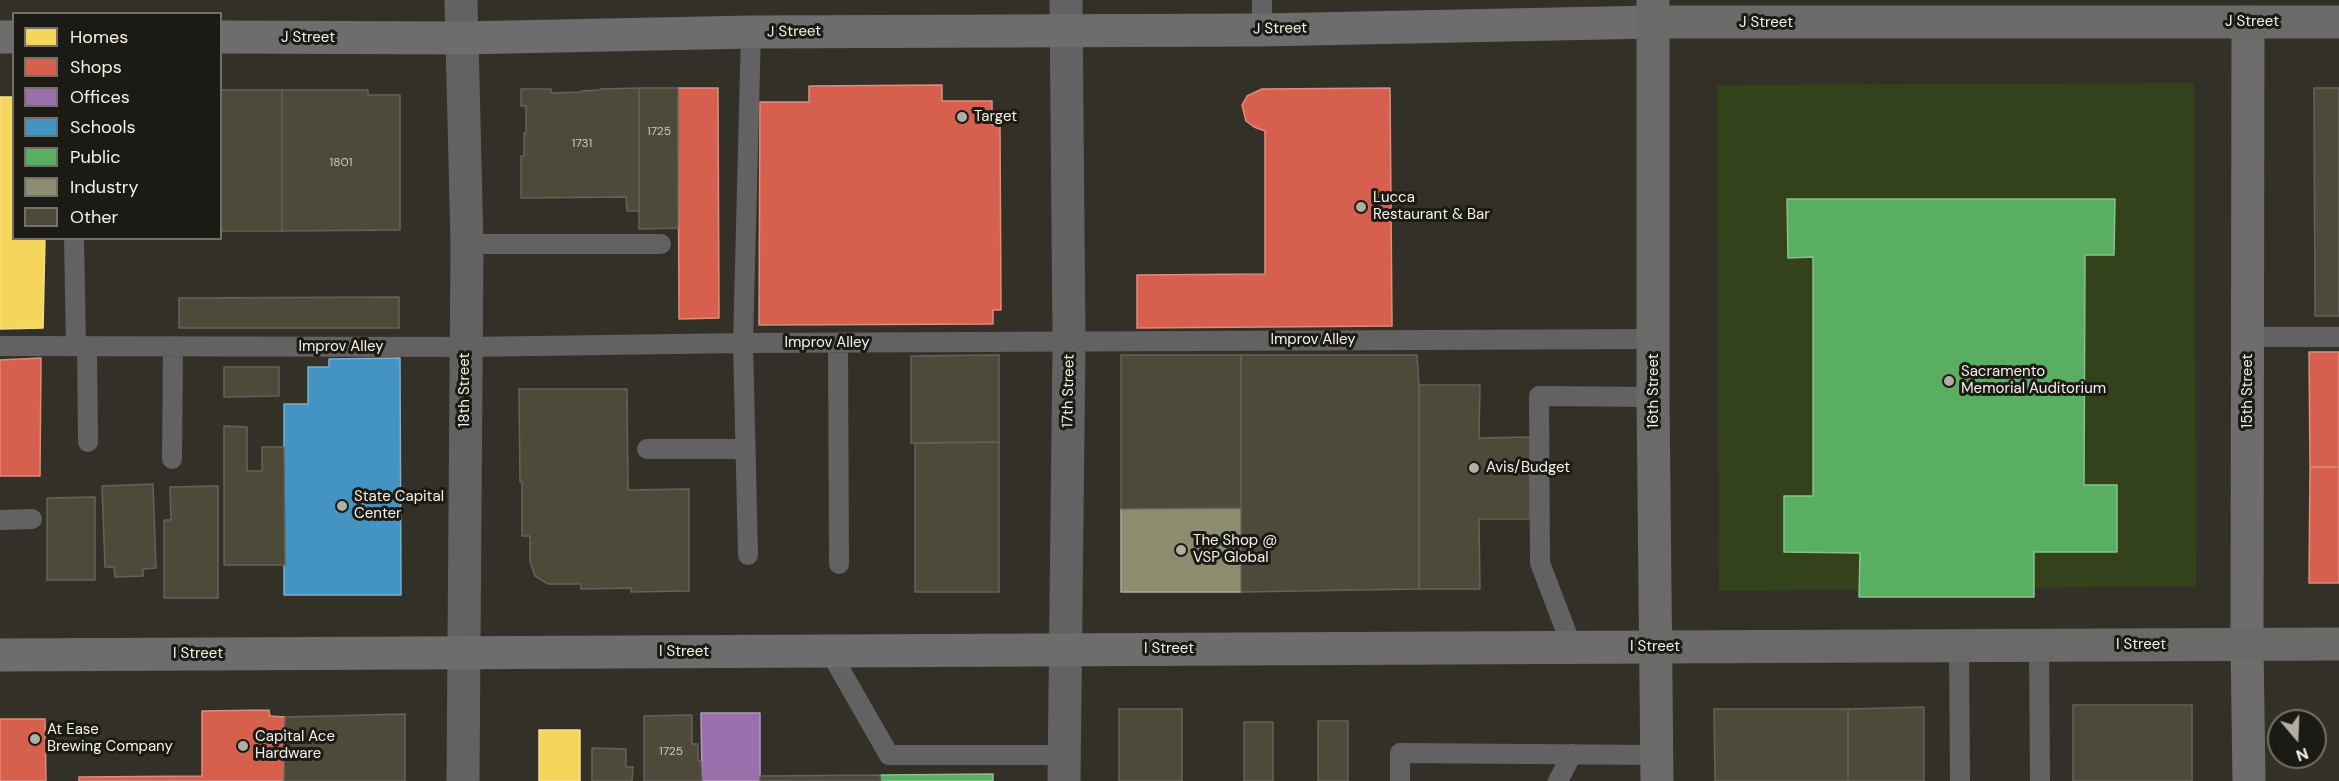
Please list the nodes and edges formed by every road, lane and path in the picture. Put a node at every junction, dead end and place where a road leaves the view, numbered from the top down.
1 (460, 0) edge
2 (1653, 11) edge
3 (2248, 11) edge
4 (1876, 12) edge
5 (1066, 15) edge
6 (1262, 15) edge
7 (2339, 22) edge
8 (751, 32) junction
9 (222, 38) edge
10 (461, 38) junction
11 (74, 240) edge
12 (467, 244) junction
13 (661, 244) dead end
14 (2248, 337) junction
15 (2339, 337) edge
16 (1653, 339) junction
17 (1069, 342) junction
18 (743, 343) junction
19 (838, 343) junction
20 (0, 346) edge
21 (82, 346) junction
22 (173, 346) junction
23 (465, 347) junction
24 (1653, 397) junction
25 (88, 442) dead end
26 (647, 449) dead end
27 (746, 449) junction
28 (172, 459) dead end
29 (32, 519) dead end
30 (0, 520) edge
31 (748, 555) dead end
32 (839, 564) dead end
33 (2247, 644) junction
34 (2339, 644) edge
35 (1959, 645) junction
36 (2039, 645) junction
37 (1572, 647) junction
38 (1657, 647) junction
39 (1066, 650) junction
40 (830, 652) junction
41 (464, 654) junction
42 (0, 656) edge
43 (1572, 754) junction
44 (1064, 768) edge
45 (1657, 768) edge
46 (463, 781) edge
47 (1400, 781) edge
48 (1558, 781) edge
49 (1960, 781) edge
50 (2040, 781) edge
51 (2249, 781) edge

1 - 10 street, 18th Street
2 - 4 main road, J Street
2 - 6 main road, J Street
2 - 16 main road, 16th Street
3 - 4 main road, J Street
3 - 7 main road, J Street
3 - 14 main road, 15th Street
5 - 6 main road, J Street
5 - 8 main road, J Street
5 - 17 street, 17th Street
8 - 10 main road, J Street
8 - 18 lane
9 - 10 main road, J Street
10 - 12 street, 18th Street
11 - 21 lane
12 - 13 lane
12 - 23 street, 18th Street
14 - 15 lane
14 - 33 main road, 15th Street
16 - 17 lane, Improv Alley
16 - 24 main road, 16th Street
17 - 19 lane, Improv Alley
17 - 39 street, 17th Street
18 - 19 lane, Improv Alley
18 - 23 lane, Improv Alley
18 - 27 lane
19 - 32 lane
20 - 21 lane, Improv Alley
21 - 22 lane, Improv Alley
21 - 25 lane
22 - 23 lane, Improv Alley
22 - 28 lane
23 - 41 street, 18th Street
24 - 37 lane
24 - 38 main road, 16th Street
26 - 27 lane
27 - 31 lane
29 - 30 lane
33 - 34 main road, I Street
33 - 36 main road, I Street
33 - 51 main road, 15th Street
35 - 36 main road, I Street
35 - 38 main road, I Street
35 - 49 lane
36 - 50 lane
37 - 38 main road, I Street
37 - 39 main road, I Street
38 - 45 main road, 16th Street
39 - 40 main road, I Street
39 - 44 street, 17th Street
40 - 41 main road, I Street
40 - 44 lane
41 - 42 main road, I Street
41 - 46 street, 18th Street
43 - 45 lane
43 - 47 lane
43 - 48 lane

